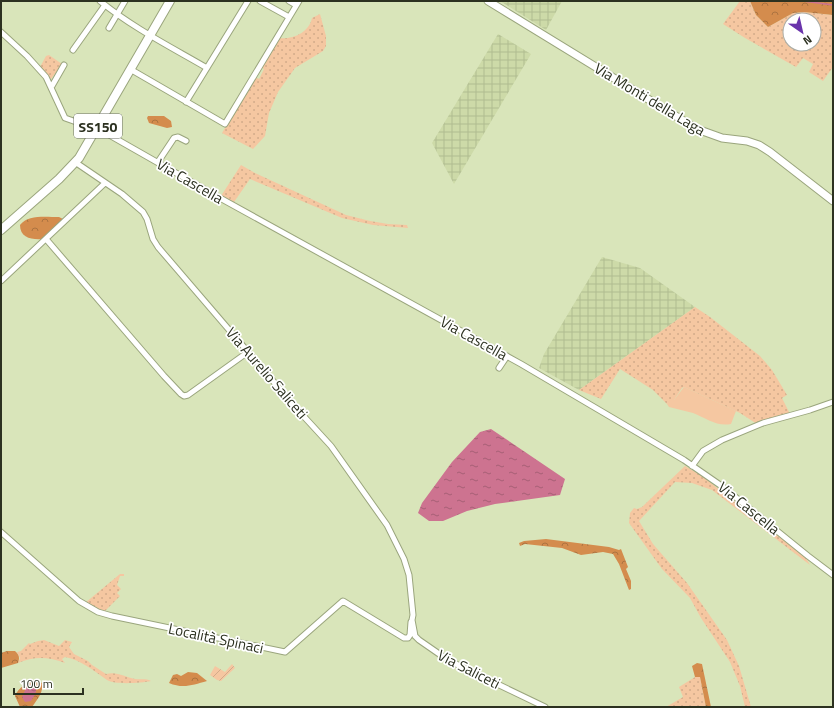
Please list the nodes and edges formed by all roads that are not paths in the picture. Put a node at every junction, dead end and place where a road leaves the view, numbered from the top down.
1 (100, 1) edge
2 (125, 1) edge
3 (170, 1) edge
4 (248, 1) edge
5 (260, 1) edge
6 (289, 1) edge
7 (488, 1) edge
8 (297, 3) edge
9 (105, 5) junction
10 (118, 14) junction
11 (289, 17) junction
12 (109, 28) dead end
13 (1, 32) edge
14 (150, 35) junction
15 (73, 50) dead end
16 (64, 65) dead end
17 (207, 68) junction
18 (130, 69) junction
19 (52, 86) junction
20 (186, 102) junction
21 (96, 129) junction
22 (186, 141) dead end
23 (75, 162) junction
24 (158, 162) junction
25 (105, 183) junction
26 (833, 201) edge
27 (1, 230) edge
28 (46, 238) junction
29 (1, 281) edge
30 (248, 352) junction
31 (507, 356) junction
32 (499, 368) dead end
33 (833, 402) edge
34 (692, 466) junction
35 (1, 532) edge
36 (833, 575) edge
37 (413, 615) junction
38 (545, 707) edge

1 - 9 street
2 - 10 street
3 - 14 main road, SS150
4 - 17 street
5 - 11 street
6 - 8 street
7 - 26 street, Via Monti della Laga
8 - 11 street
9 - 10 street
9 - 15 street
10 - 12 street
10 - 14 street
11 - 20 street
13 - 19 street, Via Cascella
14 - 17 street
14 - 18 main road, SS150
16 - 19 street
17 - 20 street
18 - 20 street
18 - 21 main road, SS150
19 - 21 street, Via Cascella
21 - 23 main road, SS150
21 - 24 street, Via Cascella
22 - 24 street
23 - 25 street, Via Aurelio Saliceti
23 - 27 main road, SS150
24 - 31 street, Via Cascella
25 - 28 street
25 - 30 street, Via Aurelio Saliceti
28 - 29 street
28 - 30 street
30 - 37 street, Via Aurelio Saliceti
31 - 32 street
31 - 34 street, Via Cascella
33 - 34 street
34 - 36 street, Via Cascella
35 - 37 street, Località Spinaci
37 - 38 street, Via Saliceti

